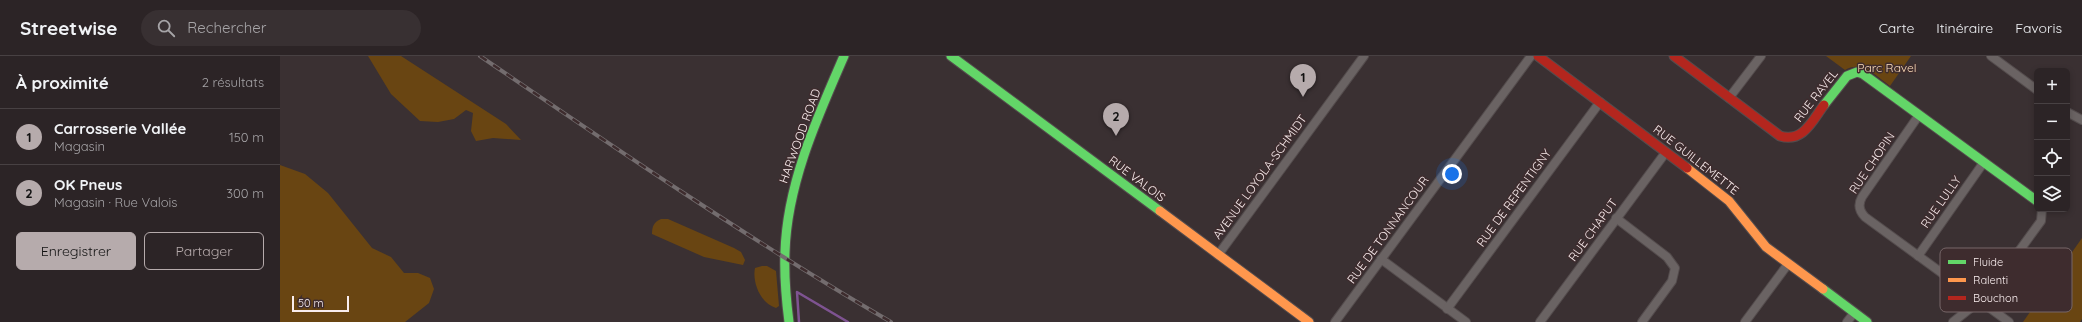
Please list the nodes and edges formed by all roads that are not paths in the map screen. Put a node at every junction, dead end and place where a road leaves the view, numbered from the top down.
1 (844, 56) edge
2 (951, 56) edge
3 (1364, 56) edge
4 (1531, 56) edge
5 (1538, 56) edge
6 (1674, 56) edge
7 (1761, 56) edge
8 (1991, 56) edge
9 (2034, 88) edge
10 (1729, 98) junction
11 (1600, 102) junction
12 (2070, 114) edge
13 (1920, 115) junction
14 (2082, 120) edge
15 (1666, 152) junction
16 (1984, 162) junction
17 (2034, 199) edge
18 (2042, 212) edge
19 (1616, 218) junction
20 (2021, 248) edge
21 (1218, 255) junction
22 (1918, 256) junction
23 (1381, 259) junction
24 (1788, 264) junction
25 (1940, 272) edge
26 (1447, 308) junction
27 (1854, 312) junction
28 (1966, 312) edge
29 (1995, 312) edge
30 (789, 322) edge
31 (1309, 322) edge
32 (1335, 322) edge
33 (1466, 322) edge
34 (1540, 322) edge
35 (1642, 322) edge
36 (1745, 322) edge
37 (1847, 322) edge
38 (1867, 322) edge
39 (1953, 322) edge
40 (2009, 322) edge

1 - 30 street, HARWOOD ROAD
2 - 21 street, RUE VALOIS
3 - 21 street, AVENUE LOYOLA-SCHMIDT
4 - 23 street, RUE DE TONNANCOUR
5 - 11 street, RUE GUILLEMETTE
6 - 10 street, RUE RAVEL
7 - 10 street
8 - 9 street
10 - 13 street, RUE RAVEL
11 - 15 street, RUE GUILLEMETTE
11 - 26 street, RUE DE REPENTIGNY
12 - 14 street
13 - 16 street, RUE RAVEL
13 - 22 street, RUE CHOPIN
15 - 19 street, RUE CHAPUT
15 - 24 street, RUE GUILLEMETTE
16 - 17 street, RUE RAVEL
16 - 22 street, RUE LULLY
18 - 20 street
19 - 34 street, RUE CHAPUT
19 - 35 street
21 - 31 street, RUE VALOIS
22 - 25 street, RUE CHOPIN
23 - 26 street
23 - 32 street, RUE DE TONNANCOUR
24 - 27 street, RUE GUILLEMETTE
24 - 36 street
26 - 33 street
27 - 37 street
27 - 38 street, RUE GUILLEMETTE
28 - 39 street
29 - 40 street, RUE CHOPIN

